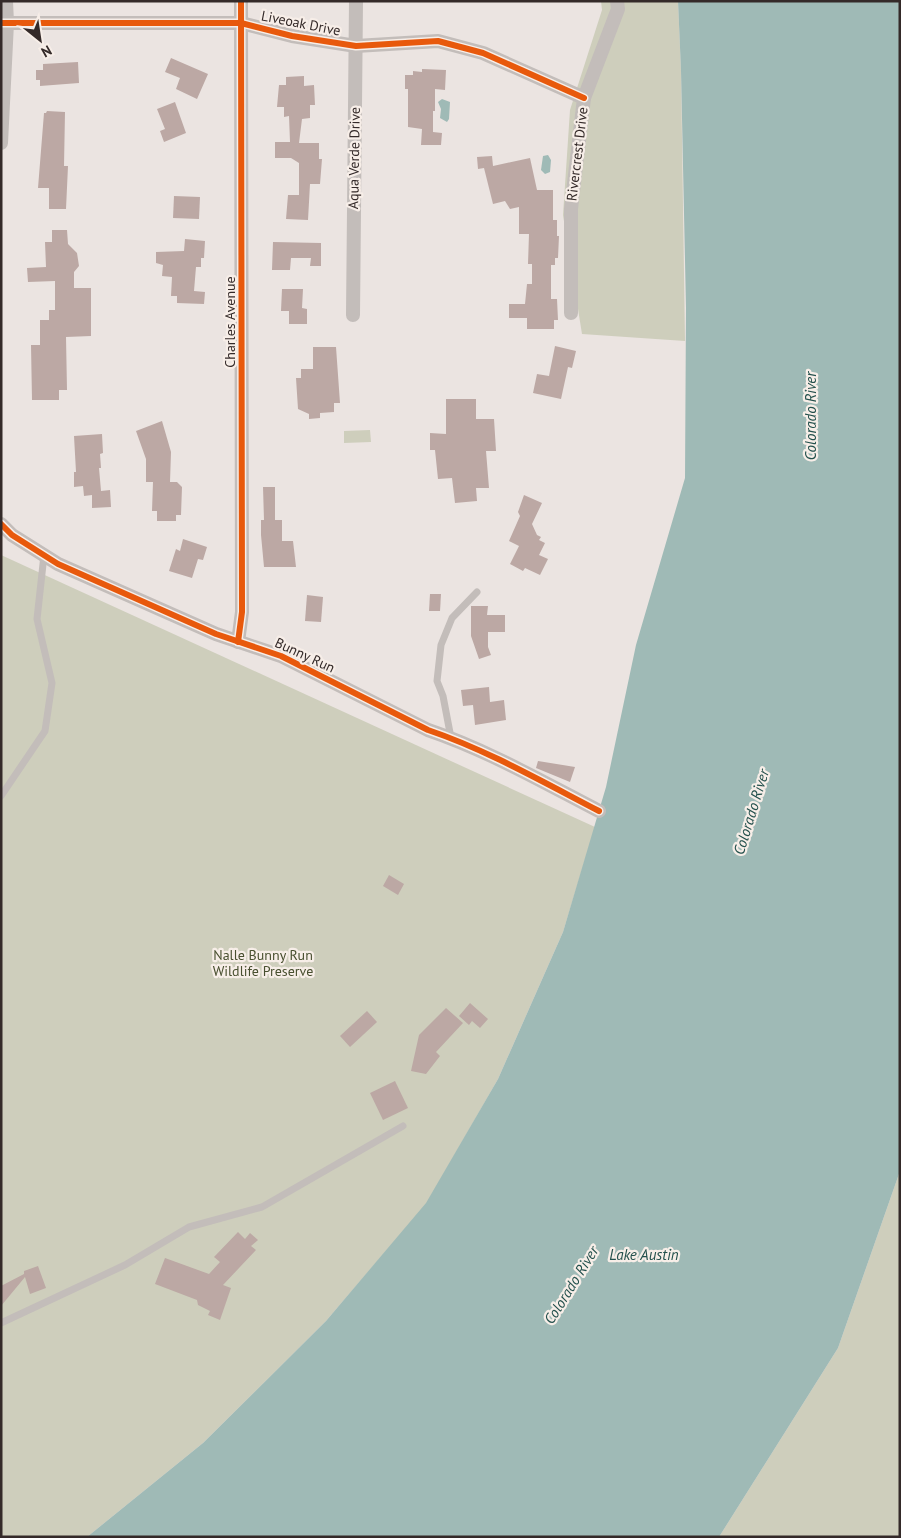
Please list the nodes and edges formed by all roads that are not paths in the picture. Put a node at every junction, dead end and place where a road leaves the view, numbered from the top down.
1 (6, 1) edge
2 (241, 1) edge
3 (356, 1) edge
4 (617, 1) edge
5 (4, 23) edge
6 (241, 23) junction
7 (356, 46) junction
8 (584, 98) junction
9 (1, 143) edge
10 (571, 314) dead end
11 (352, 315) dead end
12 (1, 524) edge
13 (44, 555) junction
14 (477, 592) dead end
15 (238, 642) junction
16 (451, 738) junction
17 (1, 796) edge
18 (599, 811) dead end
19 (403, 1126) dead end
20 (1, 1323) edge

1 - 5 street
2 - 6 street, Charles Avenue
3 - 7 street, Aqua Verde Drive
4 - 8 street, Rivercrest Drive
5 - 6 street, Liveoak Drive
5 - 9 street
6 - 7 street, Liveoak Drive
6 - 15 street, Charles Avenue
7 - 8 street, Liveoak Drive
7 - 11 street, Aqua Verde Drive
8 - 10 street, Rivercrest Drive
12 - 13 street, Bunny Run
13 - 15 street, Bunny Run
13 - 17 lane
14 - 16 lane
15 - 16 street, Bunny Run
16 - 18 street, Bunny Run
19 - 20 lane

